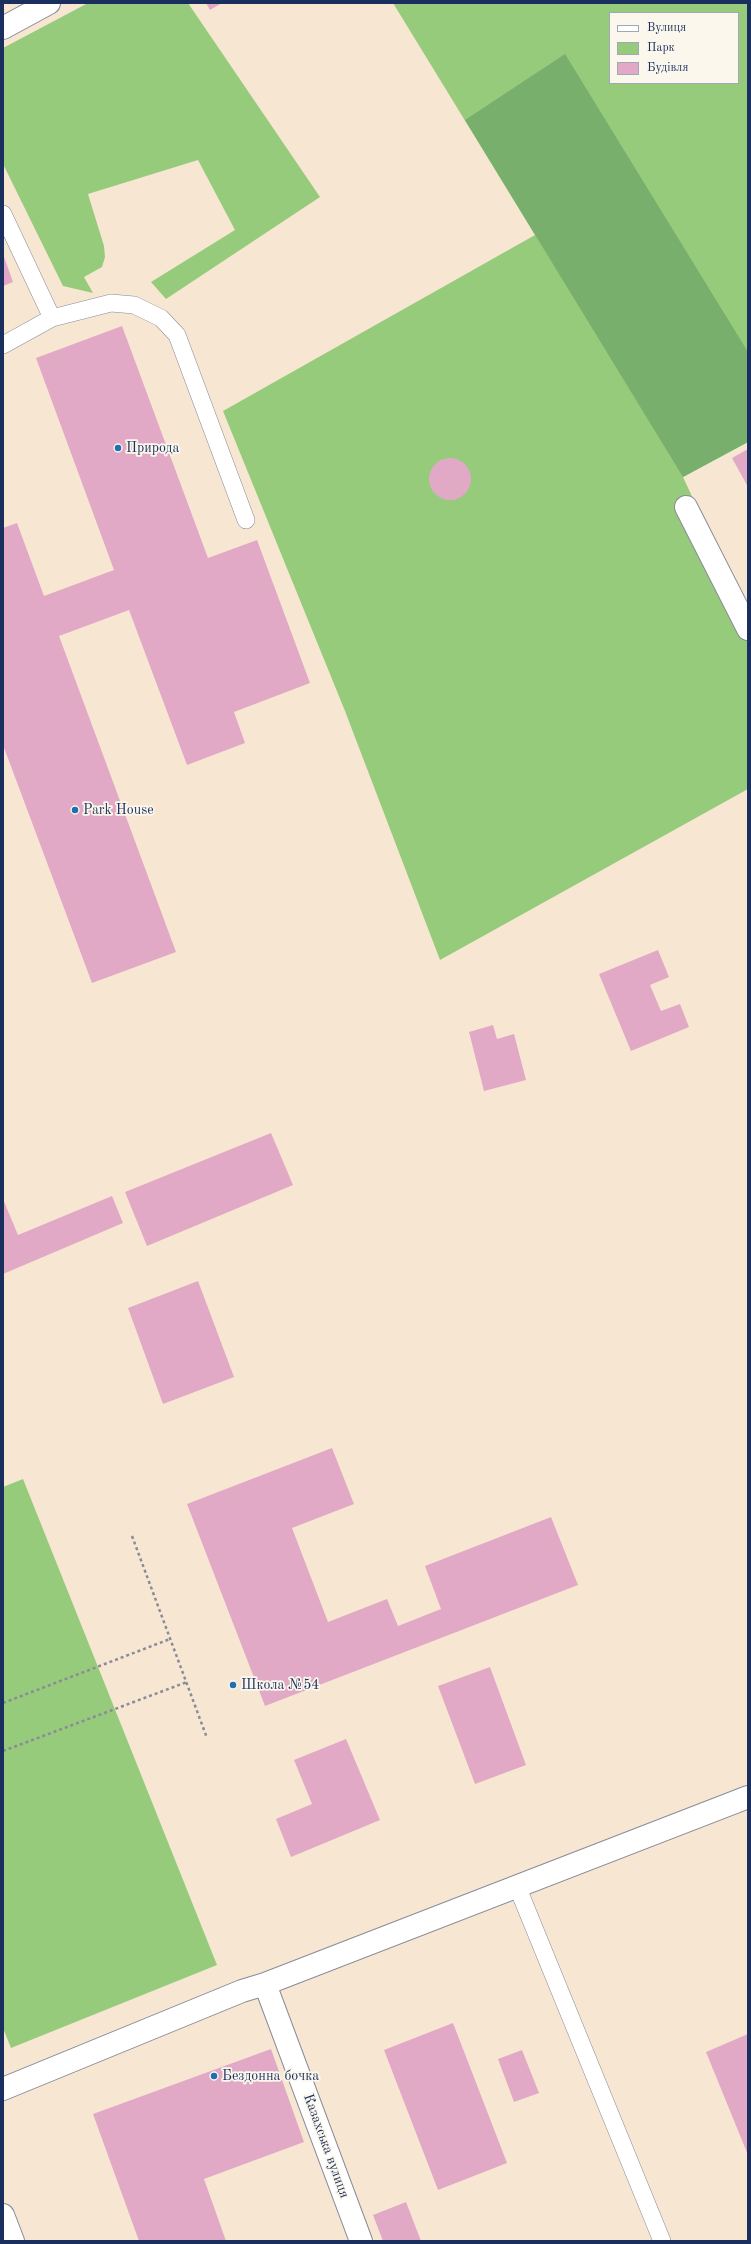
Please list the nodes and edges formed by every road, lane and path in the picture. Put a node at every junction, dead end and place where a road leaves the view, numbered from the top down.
1 (49, 3) edge
2 (3, 28) edge
3 (3, 214) edge
4 (52, 318) junction
5 (3, 345) edge
6 (686, 507) dead end
7 (246, 520) dead end
8 (748, 629) edge
9 (132, 1536) dead end
10 (170, 1639) junction
11 (187, 1682) junction
12 (3, 1703) edge
13 (207, 1738) dead end
14 (3, 1751) edge
15 (748, 1797) edge
16 (517, 1886) junction
17 (265, 1984) junction
18 (3, 2089) edge
19 (3, 2215) edge
20 (13, 2241) edge
21 (361, 2241) edge
22 (662, 2241) edge

1 - 2 street
3 - 4 lane
4 - 5 lane
4 - 7 lane
6 - 8 street
9 - 10 path
10 - 11 path
10 - 12 path
11 - 13 path
11 - 14 path
15 - 16 street
16 - 17 street
16 - 22 lane
17 - 18 street
17 - 21 street, Казахська вулиця
19 - 20 street

